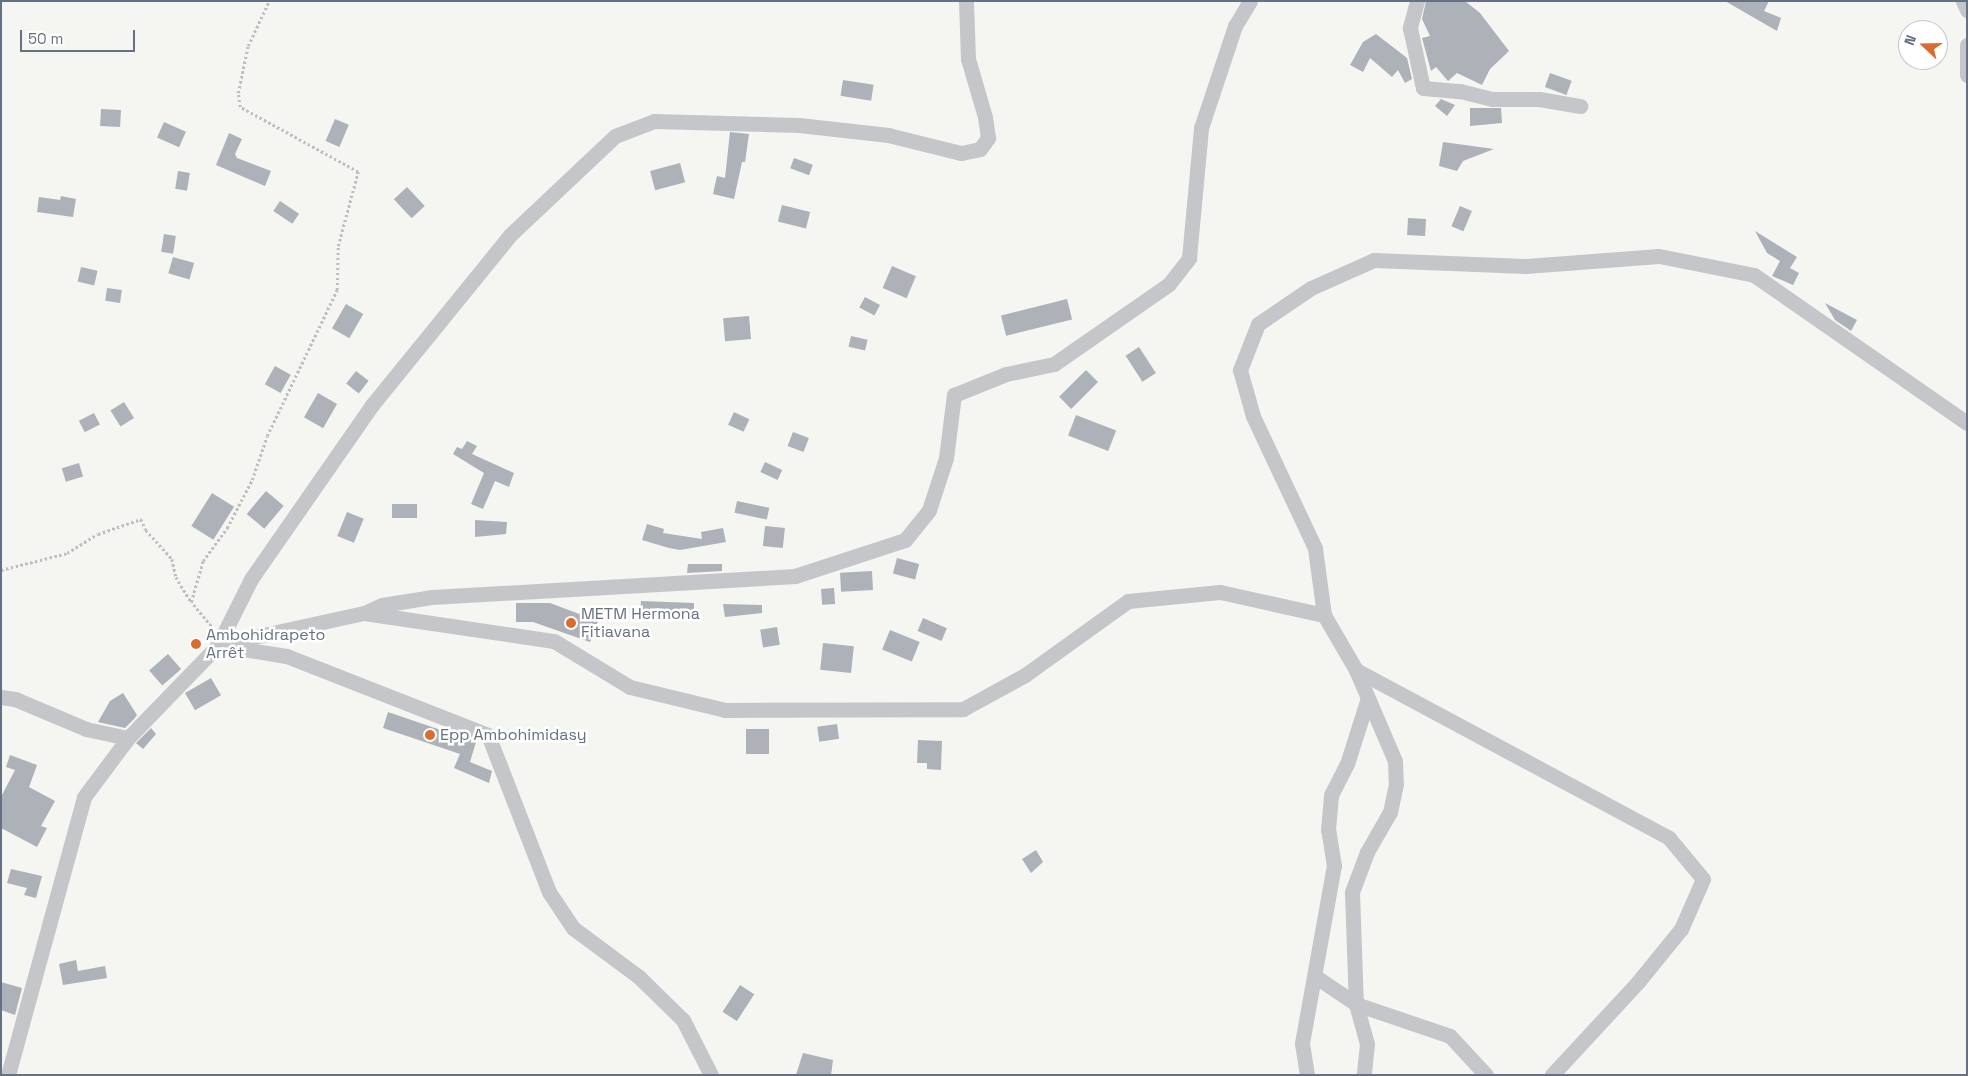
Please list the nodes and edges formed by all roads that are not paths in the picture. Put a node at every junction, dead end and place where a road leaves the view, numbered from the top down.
1 (966, 1) edge
2 (1250, 1) edge
3 (1417, 1) edge
4 (1963, 1) edge
5 (1967, 10) edge
6 (1967, 45) edge
7 (1967, 75) edge
8 (1580, 106) dead end
9 (1967, 423) edge
10 (364, 613) junction
11 (1324, 615) junction
12 (218, 645) junction
13 (1356, 670) junction
14 (1, 697) edge
15 (1367, 701) junction
16 (128, 738) junction
17 (1316, 977) junction
18 (1356, 1004) junction
19 (8, 1075) edge
20 (710, 1075) edge
21 (1306, 1075) edge
22 (1364, 1075) edge
23 (1486, 1075) edge
24 (1552, 1075) edge

1 - 12 street
2 - 10 street
3 - 8 street
4 - 5 street
6 - 7 street
9 - 11 street
10 - 11 street
10 - 12 street
11 - 13 street
12 - 16 street
12 - 20 street
13 - 15 street
13 - 24 street
14 - 16 street
15 - 17 street
15 - 18 street
16 - 19 street
17 - 18 street
17 - 21 street
18 - 22 street
18 - 23 street

